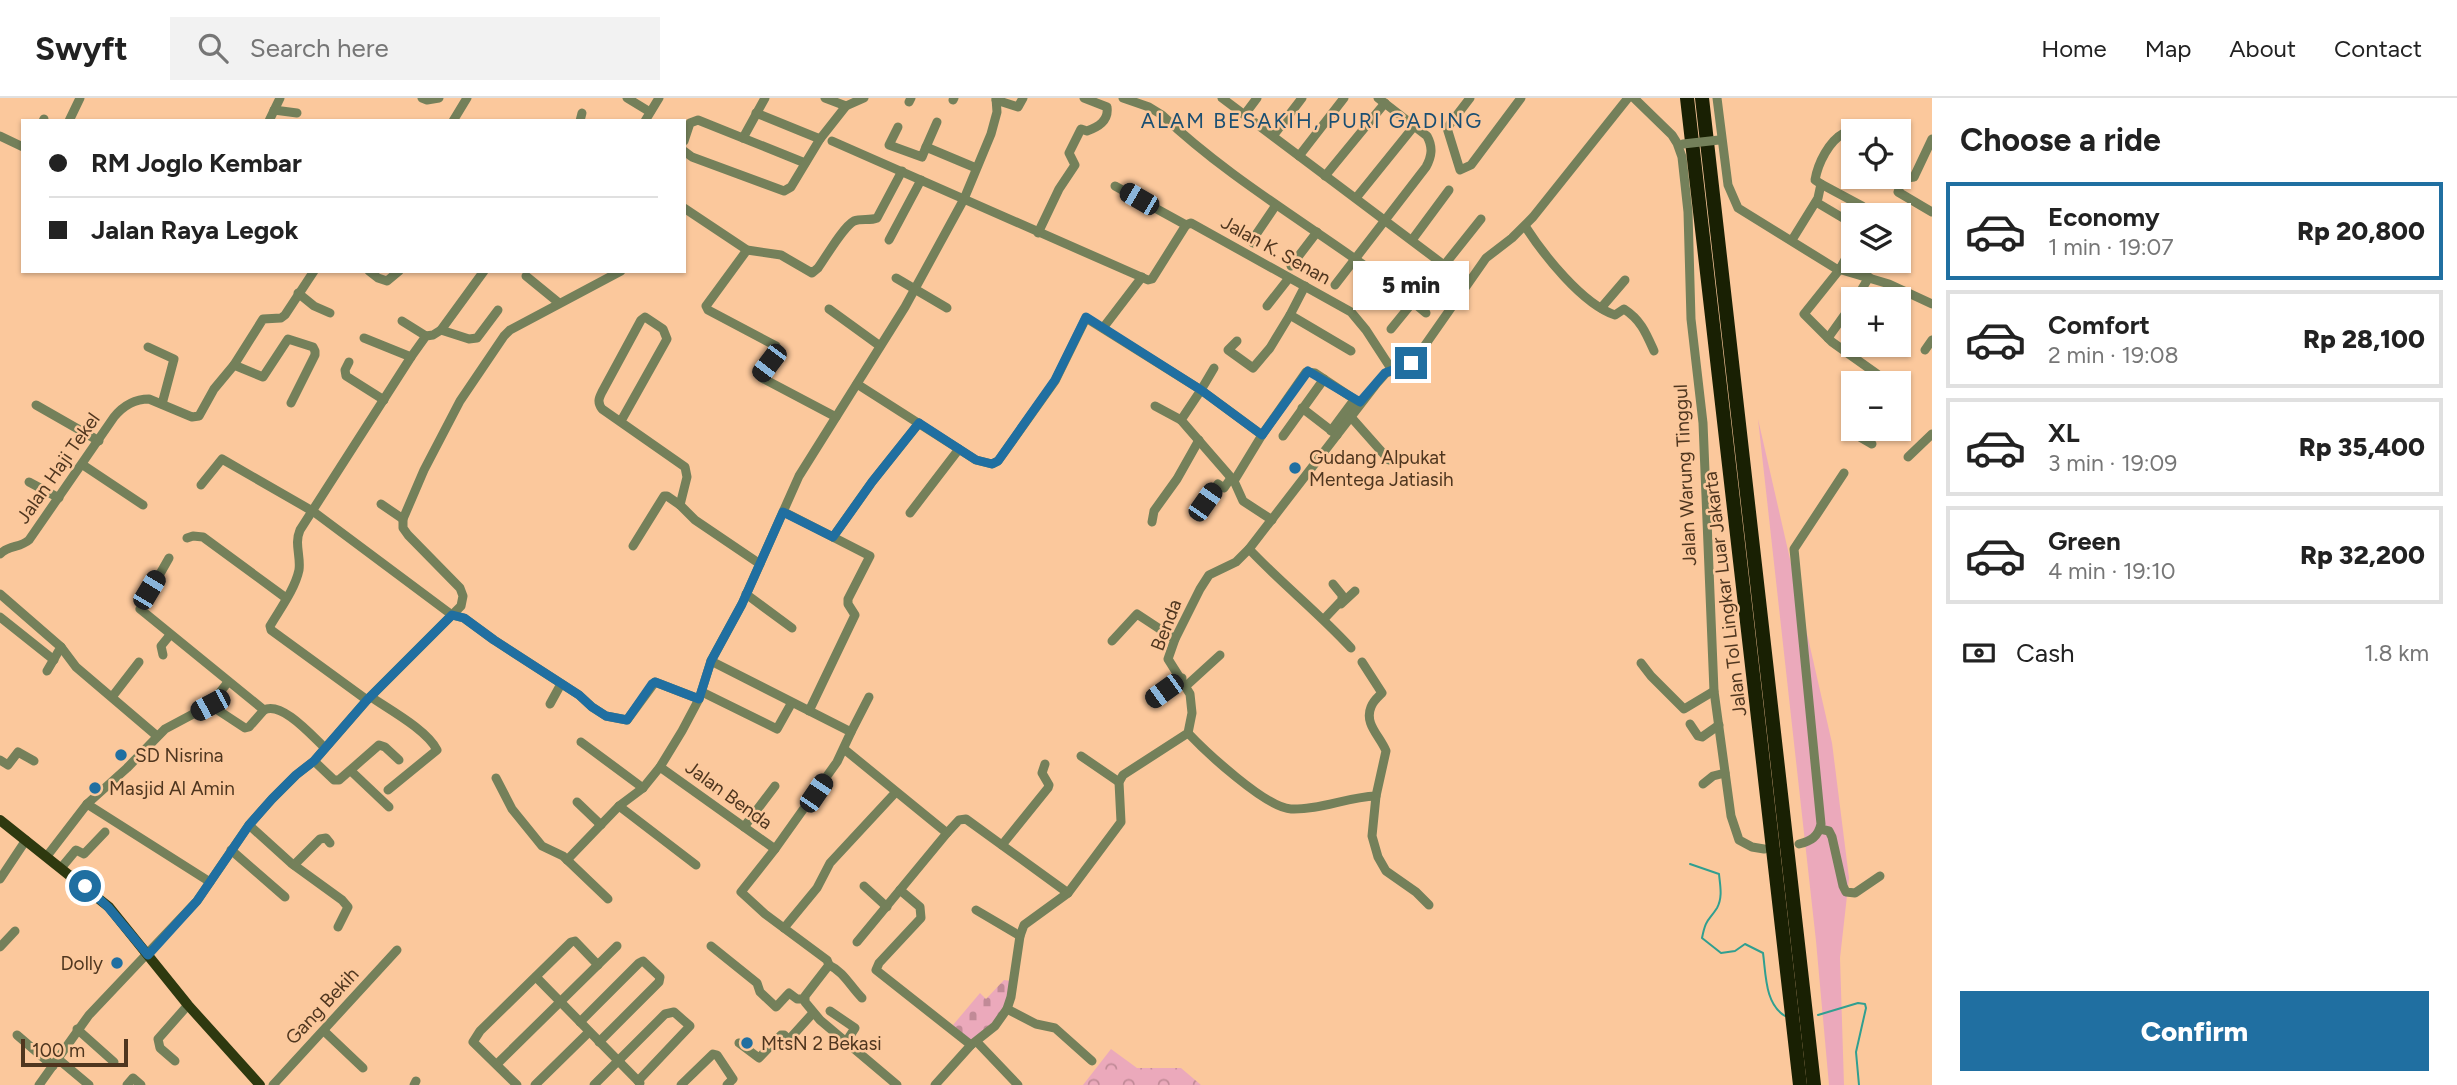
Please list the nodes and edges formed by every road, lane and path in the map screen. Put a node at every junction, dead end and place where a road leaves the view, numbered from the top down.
1 (80, 98) edge
2 (280, 98) edge
3 (422, 98) edge
4 (439, 98) edge
5 (467, 98) edge
6 (626, 98) edge
7 (659, 98) edge
8 (765, 98) edge
9 (825, 98) edge
10 (864, 98) edge
11 (1023, 98) edge
12 (1084, 98) edge
13 (1124, 98) edge
14 (1222, 98) edge
15 (1257, 98) edge
16 (1302, 98) edge
17 (1344, 98) edge
18 (1471, 98) edge
19 (1521, 98) edge
20 (1628, 98) edge
21 (1634, 98) edge
22 (1687, 98) edge
23 (1702, 98) edge
24 (1717, 98) edge
25 (996, 99) edge
26 (1382, 101) edge
27 (846, 106) junction
28 (274, 110) junction
29 (298, 113) dead end
30 (756, 113) junction
31 (1245, 114) junction
32 (647, 117) edge
33 (70, 119) edge
34 (270, 119) edge
35 (454, 119) edge
36 (937, 122) dead end
37 (1415, 125) junction
38 (898, 127) dead end
39 (686, 135) edge
40 (0, 136) edge
41 (1273, 136) junction
42 (1841, 137) edge
43 (743, 138) junction
44 (820, 139) junction
45 (1932, 139) edge
46 (1720, 140) junction
47 (832, 141) dead end
48 (1680, 143) junction
49 (21, 146) edge
50 (926, 147) junction
51 (686, 152) edge
52 (1299, 156) junction
53 (805, 163) junction
54 (976, 168) junction
55 (902, 172) junction
56 (1325, 176) junction
57 (1911, 179) edge
58 (921, 180) junction
59 (1821, 184) junction
60 (1115, 186) dead end
61 (1899, 189) edge
62 (1449, 190) dead end
63 (1356, 198) junction
64 (964, 199) junction
65 (1816, 202) junction
66 (1856, 203) edge
67 (1276, 205) junction
68 (686, 209) edge
69 (1932, 212) edge
70 (1841, 217) edge
71 (1384, 218) junction
72 (1480, 219) dead end
73 (1185, 225) junction
74 (1525, 226) junction
75 (1317, 232) junction
76 (1038, 233) junction
77 (889, 240) dead end
78 (1412, 240) junction
79 (1792, 240) junction
80 (1253, 243) dead end
81 (747, 250) junction
82 (1355, 258) junction
83 (1444, 265) junction
84 (1290, 267) dead end
85 (1840, 269) junction
86 (313, 273) edge
87 (372, 273) edge
88 (397, 273) edge
89 (483, 273) edge
90 (617, 273) edge
91 (526, 276) dead end
92 (1869, 276) junction
93 (1142, 277) junction
94 (895, 278) dead end
95 (1289, 278) junction
96 (1625, 281) dead end
97 (1430, 283) dead end
98 (1305, 285) junction
99 (1335, 285) dead end
100 (1863, 287) edge
101 (916, 289) junction
102 (298, 293) junction
103 (1413, 302) junction
104 (559, 303) junction
105 (1932, 304) edge
106 (1267, 306) dead end
107 (947, 308) dead end
108 (1601, 308) junction
109 (829, 309) dead end
110 (498, 310) dead end
111 (330, 313) dead end
112 (1426, 313) dead end
113 (1290, 315) junction
114 (1841, 320) edge
115 (402, 321) dead end
116 (1103, 328) junction
117 (1391, 329) dead end
118 (441, 330) junction
119 (426, 336) junction
120 (364, 338) dead end
121 (1828, 338) junction
122 (1932, 340) edge
123 (1237, 341) dead end
124 (880, 346) junction
125 (148, 347) dead end
126 (1925, 350) dead end
127 (1351, 351) dead end
128 (1654, 351) dead end
129 (411, 356) junction
130 (349, 362) dead end
131 (234, 365) junction
132 (1214, 368) dead end
133 (1392, 370) junction
134 (1873, 371) edge
135 (1324, 379) junction
136 (857, 384) junction
137 (1201, 390) junction
138 (384, 400) junction
139 (291, 403) dead end
140 (1355, 403) junction
141 (162, 404) junction
142 (36, 405) dead end
143 (1155, 405) dead end
144 (1303, 408) junction
145 (1350, 416) junction
146 (836, 417) junction
147 (1181, 420) junction
148 (621, 421) junction
149 (919, 423) junction
150 (1334, 433) junction
151 (1932, 434) edge
152 (1262, 435) junction
153 (1283, 436) dead end
154 (1199, 440) junction
155 (99, 441) junction
156 (1867, 441) edge
157 (1872, 444) dead end
158 (959, 449) junction
159 (1908, 457) dead end
160 (1389, 460) dead end
161 (83, 465) junction
162 (1844, 473) dead end
163 (1232, 480) junction
164 (29, 482) dead end
165 (201, 485) dead end
166 (59, 498) junction
167 (1205, 502) dead end
168 (381, 504) dead end
169 (143, 505) dead end
170 (680, 505) junction
171 (313, 512) junction
172 (783, 512) junction
173 (910, 513) dead end
174 (403, 519) junction
175 (1272, 520) junction
176 (1152, 522) dead end
177 (833, 537) junction
178 (187, 538) dead end
179 (634, 547) dead end
180 (1249, 549) junction
181 (0, 554) edge
182 (169, 558) dead end
183 (760, 564) junction
184 (1333, 584) dead end
185 (1355, 591) dead end
186 (0, 594) edge
187 (746, 594) junction
188 (286, 598) junction
189 (1340, 604) junction
190 (452, 615) junction
191 (0, 617) edge
192 (1324, 619) junction
193 (792, 628) dead end
194 (170, 635) junction
195 (1175, 639) junction
196 (1112, 641) dead end
197 (61, 647) junction
198 (1351, 648) dead end
199 (163, 655) dead end
200 (1220, 655) dead end
201 (54, 660) junction
202 (711, 661) junction
203 (139, 662) dead end
204 (1362, 662) dead end
205 (1641, 663) dead end
206 (47, 671) dead end
207 (228, 682) junction
208 (1184, 682) junction
209 (561, 684) junction
210 (1714, 691) junction
211 (701, 695) junction
212 (112, 697) junction
213 (869, 697) dead end
214 (369, 698) junction
215 (1151, 701) dead end
216 (550, 704) dead end
217 (791, 704) junction
218 (210, 705) junction
219 (264, 710) junction
220 (809, 710) junction
221 (1690, 724) dead end
222 (1719, 725) junction
223 (851, 732) junction
224 (1188, 733) junction
225 (158, 737) junction
226 (581, 742) dead end
227 (325, 748) junction
228 (844, 749) junction
229 (1081, 755) dead end
230 (0, 760) edge
231 (400, 760) dead end
232 (34, 761) dead end
233 (314, 761) junction
234 (1045, 764) dead end
235 (660, 767) junction
236 (351, 771) junction
237 (1726, 773) junction
238 (496, 778) dead end
239 (1119, 782) junction
240 (1703, 784) dead end
241 (775, 786) dead end
242 (643, 788) junction
243 (388, 790) dead end
244 (895, 793) junction
245 (1376, 796) junction
246 (577, 803) dead end
247 (87, 804) junction
248 (619, 806) junction
249 (389, 807) dead end
250 (0, 820) edge
251 (249, 825) junction
252 (601, 825) junction
253 (744, 827) junction
254 (1820, 829) junction
255 (105, 832) dead end
256 (947, 833) junction
257 (26, 841) junction
258 (330, 843) dead end
259 (1799, 844) dead end
260 (1002, 845) junction
261 (775, 849) junction
262 (1764, 849) dead end
263 (232, 850) junction
264 (47, 856) junction
265 (567, 860) junction
266 (294, 865) junction
267 (696, 865) dead end
268 (61, 868) junction
269 (1880, 876) dead end
270 (0, 879) edge
271 (209, 882) junction
272 (864, 887) dead end
273 (900, 890) junction
274 (1068, 892) junction
275 (285, 897) dead end
276 (608, 899) dead end
277 (1429, 905) dead end
278 (887, 907) junction
279 (976, 911) dead end
280 (338, 927) dead end
281 (784, 928) junction
282 (15, 931) dead end
283 (1020, 936) junction
284 (857, 942) dead end
285 (617, 946) dead end
286 (711, 946) dead end
287 (0, 947) edge
288 (397, 950) dead end
289 (148, 955) junction
290 (598, 965) junction
291 (829, 965) junction
292 (536, 977) junction
293 (862, 998) dead end
294 (804, 999) junction
295 (560, 1002) junction
296 (188, 1005) junction
297 (1007, 1009) junction
298 (830, 1011) dead end
299 (813, 1013) junction
300 (580, 1023) junction
301 (77, 1029) junction
302 (324, 1031) junction
303 (589, 1032) junction
304 (17, 1035) dead end
305 (599, 1042) junction
306 (846, 1042) junction
307 (739, 1043) dead end
308 (974, 1044) junction
309 (1092, 1060) dead end
310 (175, 1061) dead end
311 (618, 1061) junction
312 (114, 1062) dead end
313 (56, 1063) junction
314 (497, 1064) junction
315 (363, 1068) dead end
316 (640, 1083) edge
317 (733, 1083) edge
318 (39, 1085) edge
319 (89, 1085) edge
320 (127, 1085) edge
321 (141, 1085) edge
322 (260, 1085) edge
323 (273, 1085) edge
324 (517, 1085) edge
325 (535, 1085) edge
326 (594, 1085) edge
327 (681, 1085) edge
328 (897, 1085) edge
329 (935, 1085) edge
330 (1018, 1085) edge
331 (1800, 1085) edge
332 (1814, 1085) edge

1 - 33 street
2 - 28 street
3 - 4 street
5 - 35 street
6 - 32 street
7 - 32 street
8 - 30 street
9 - 27 street
10 - 27 street
11 - 25 street
12 - 76 street
13 - 67 street
14 - 31 street
15 - 31 street
16 - 41 street
17 - 52 street
18 - 19 street
20 - 74 street, Benda
21 - 48 street
22 - 331 highway, Jalan Tol Lingkar Luar Jakarta
23 - 332 highway, Jalan Tol Lingkar Luar Jakarta
24 - 46 street
25 - 54 street
26 - 37 street
26 - 56 street
27 - 44 street
28 - 29 street
28 - 34 street
30 - 43 street
30 - 44 street
31 - 41 street
36 - 50 street
37 - 63 street
37 - 71 street
38 - 50 street
39 - 43 street
40 - 49 street
41 - 52 street
42 - 59 street
43 - 53 street
44 - 53 street
45 - 57 street
46 - 48 street, bridge
46 - 79 street
47 - 55 street
48 - 210 street, Jalan Warung Tinggul
50 - 54 street
51 - 53 street
52 - 56 street
54 - 64 street
55 - 58 street
55 - 81 street
56 - 63 street
58 - 64 street
58 - 77 street
59 - 65 street
59 - 66 street
60 - 73 street, Jalan K. Senan
61 - 69 street
62 - 78 street
63 - 71 street
64 - 76 street
64 - 101 street
65 - 70 street
65 - 79 street
67 - 75 street
67 - 80 street
68 - 81 street
71 - 78 street
71 - 82 street
72 - 83 street
73 - 93 street
73 - 95 street, Jalan K. Senan
74 - 108 street
74 - 133 street, Benda
75 - 82 street
75 - 84 street
76 - 93 street
78 - 83 street
79 - 85 street
81 - 146 street
82 - 99 street
82 - 103 street
83 - 97 street
85 - 92 street
85 - 121 street
86 - 102 street, Jalan Haji Tekel
87 - 88 street
89 - 118 street
90 - 104 street
91 - 104 street
92 - 100 street
92 - 105 street
93 - 116 street
94 - 101 street
95 - 98 street, Jalan K. Senan
95 - 106 street
96 - 108 street
98 - 113 street
98 - 133 street, Jalan K. Senan
101 - 107 street
101 - 124 street
102 - 111 street
102 - 131 street, Jalan Haji Tekel
103 - 112 street
103 - 117 street
104 - 174 street
108 - 128 street
109 - 124 street
110 - 118 street
113 - 123 street
113 - 127 street
114 - 121 street
115 - 119 street
116 - 137 street
116 - 158 street
118 - 119 street
119 - 129 street
120 - 129 street
121 - 134 street
122 - 126 street
124 - 136 street
125 - 141 street
129 - 138 street
130 - 138 street
131 - 139 street
131 - 141 street, Jalan Haji Tekel
132 - 137 street
133 - 140 street, Benda
135 - 140 street
135 - 144 street
135 - 152 street
136 - 146 street
136 - 149 street
137 - 147 street
137 - 152 street
138 - 171 street
140 - 145 street, Benda
140 - 150 street
141 - 155 street, Jalan Haji Tekel
142 - 155 street
143 - 147 street
144 - 150 street
144 - 153 street
145 - 150 street, Benda
145 - 160 street
146 - 172 street
147 - 154 street
148 - 148 street
148 - 170 street
149 - 158 street
149 - 177 street
150 - 175 street, Benda
151 - 159 street
152 - 163 street
154 - 163 street
154 - 176 street
155 - 161 street, Jalan Haji Tekel
156 - 157 street
158 - 173 street
161 - 166 street, Jalan Haji Tekel
161 - 169 street
162 - 254 street
163 - 167 street
163 - 175 street
164 - 166 street
165 - 171 street
166 - 181 street, Jalan Haji Tekel
168 - 174 street
170 - 179 street
170 - 183 street
171 - 188 street
171 - 190 street
172 - 177 street
172 - 183 street
174 - 190 street
175 - 180 street, Benda
177 - 220 street
178 - 188 street
180 - 192 street
180 - 195 street, Benda
182 - 194 street
183 - 187 street
184 - 189 street
185 - 189 street
186 - 197 street
187 - 193 street
187 - 202 street
188 - 214 street
189 - 192 street
190 - 209 street
190 - 214 street
191 - 201 street
192 - 198 street
194 - 199 street
194 - 207 street
195 - 196 street
195 - 208 street, Benda
197 - 201 street
197 - 212 street
200 - 208 street
201 - 206 street
202 - 211 street
202 - 217 street
203 - 212 street
204 - 245 street
205 - 210 street
207 - 218 street
207 - 219 street
208 - 215 street
208 - 224 street, Benda
209 - 211 street
209 - 216 street
210 - 222 street, Jalan Warung Tinggul
211 - 217 street
211 - 235 street
212 - 225 street
213 - 223 street
214 - 227 street
214 - 243 street
217 - 220 street
218 - 219 street
218 - 225 street
219 - 227 street
220 - 223 street
221 - 222 street
222 - 237 street, Jalan Warung Tinggul
223 - 228 street
224 - 239 street
224 - 245 street
225 - 247 street
226 - 242 street
227 - 233 street
228 - 244 street
228 - 261 street
229 - 239 street
230 - 232 street
231 - 236 street
233 - 236 street
233 - 251 street
234 - 260 street
235 - 242 street
235 - 253 street, Jalan Benda
236 - 249 street
237 - 240 street
237 - 262 street, Jalan Warung Tinggul
238 - 265 street
239 - 274 street
241 - 253 street
242 - 248 street
244 - 256 street
244 - 281 street
245 - 277 street
246 - 252 street
247 - 264 street
247 - 271 street
248 - 252 street
248 - 267 street
250 - 257 main road
251 - 263 street
251 - 266 street
252 - 265 street
253 - 261 street, Jalan Benda
254 - 259 street
254 - 269 street
255 - 268 street
256 - 260 street
256 - 273 street
257 - 264 main road
257 - 270 street
258 - 266 street
260 - 274 street
261 - 281 street, Jalan Benda
263 - 271 street
263 - 275 street
264 - 268 main road
265 - 276 street
266 - 280 street
268 - 289 main road
271 - 289 street
272 - 278 street
273 - 278 street
273 - 308 street
274 - 283 street
278 - 284 street
279 - 283 street
281 - 291 street, Jalan Benda
282 - 287 street
283 - 297 street
285 - 290 street
286 - 294 street
288 - 302 street, Gang Bekih
289 - 296 main road
289 - 301 street
290 - 292 street
290 - 295 street
291 - 293 street, Jalan Benda
291 - 294 street
292 - 295 street
292 - 314 street
294 - 299 street
295 - 300 street
295 - 314 street
296 - 310 street
296 - 322 main road
297 - 308 street
297 - 309 street
298 - 306 street
299 - 306 street
299 - 307 street
300 - 303 street
300 - 305 street
301 - 312 street
301 - 313 street
302 - 315 street
302 - 323 street, Gang Bekih
303 - 305 street
303 - 325 street
304 - 313 street
305 - 311 street
306 - 328 street
308 - 329 street
308 - 330 street
311 - 316 street
311 - 316 street
311 - 326 street
313 - 318 street
313 - 319 street
314 - 324 street
317 - 327 street
320 - 321 street

